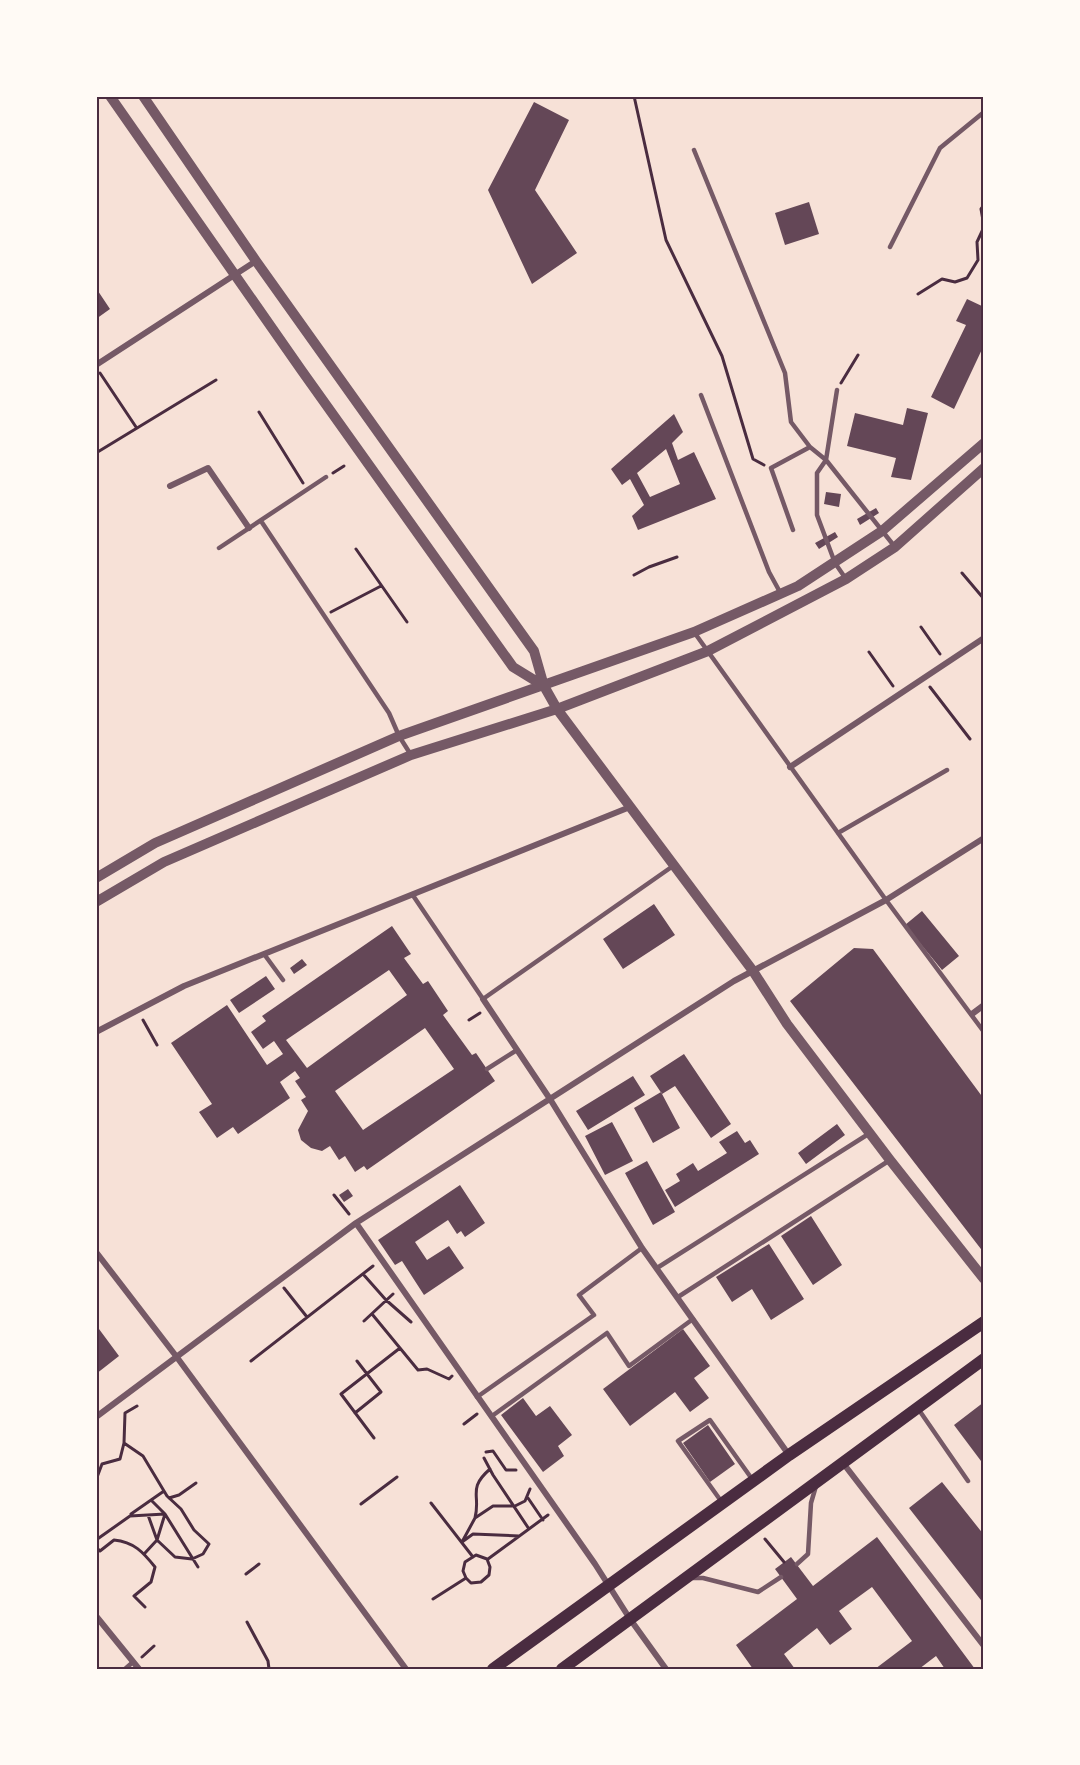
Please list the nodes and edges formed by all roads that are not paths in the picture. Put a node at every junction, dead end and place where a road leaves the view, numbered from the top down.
1 (110, 96) edge
2 (143, 96) edge
3 (984, 112) edge
4 (694, 150) dead end
5 (890, 248) dead end
6 (256, 261) junction
7 (236, 274) junction
8 (96, 365) edge
9 (837, 390) road end
10 (702, 395) dead end
11 (984, 443) edge
12 (810, 447) junction
13 (826, 460) junction
14 (984, 468) edge
15 (326, 477) dead end
16 (170, 486) dead end
17 (261, 521) junction
18 (249, 528) junction
19 (793, 530) dead end
20 (882, 531) junction
21 (895, 547) junction
22 (219, 548) dead end
23 (835, 563) junction
24 (846, 579) junction
25 (781, 594) junction
26 (694, 632) junction
27 (984, 638) edge
28 (708, 651) junction
29 (544, 686) junction
30 (557, 709) junction
31 (399, 736) junction
32 (411, 755) junction
33 (790, 766) junction
34 (947, 771) dead end
35 (630, 807) junction
36 (838, 833) junction
37 (984, 838) edge
38 (673, 866) junction
39 (96, 878) edge
40 (412, 894) junction
41 (886, 900) junction
42 (96, 902) edge
43 (264, 954) junction
44 (753, 970) junction
45 (283, 980) dead end
46 (483, 999) junction
47 (984, 1005) edge
48 (972, 1014) junction
49 (96, 1032) edge
50 (984, 1032) edge
51 (517, 1050) junction
52 (487, 1069) dead end
53 (550, 1099) junction
54 (870, 1133) junction
55 (890, 1160) junction
56 (356, 1222) junction
57 (642, 1248) junction
58 (96, 1252) edge
59 (657, 1268) junction
60 (984, 1279) edge
61 (678, 1297) junction
62 (693, 1319) junction
63 (984, 1322) edge
64 (176, 1356) junction
65 (984, 1359) edge
66 (477, 1396) junction
67 (918, 1408) junction
68 (492, 1416) junction
69 (96, 1417) edge
70 (789, 1455) junction
71 (843, 1463) junction
72 (753, 1481) junction
73 (968, 1481) dead end
74 (817, 1482) junction
75 (723, 1504) junction
76 (796, 1564) dead end
77 (687, 1577) junction
78 (781, 1577) dead end
79 (608, 1586) junction
80 (96, 1616) edge
81 (630, 1619) junction
82 (984, 1646) edge
83 (133, 1662) junction
84 (125, 1669) edge
85 (139, 1669) edge
86 (406, 1669) edge
87 (493, 1669) edge
88 (562, 1669) edge
89 (666, 1669) edge

1 - 7 street
2 - 6 street
3 - 5 lane
4 - 12 lane
6 - 7 street
6 - 29 street
7 - 8 street
7 - 29 street
9 - 13 lane
10 - 25 lane
11 - 20 street
12 - 13 lane
12 - 19 lane
13 - 20 lane
13 - 23 lane
14 - 21 street
15 - 17 lane
16 - 18 street
17 - 18 lane
17 - 31 lane
18 - 22 lane
20 - 21 lane
20 - 23 street
21 - 24 street
23 - 24 lane
23 - 25 street
24 - 28 street
25 - 26 street
26 - 28 lane
26 - 29 street
27 - 33 street
28 - 30 street
28 - 33 lane
29 - 30 street
29 - 31 street
30 - 32 street
30 - 35 street
31 - 32 lane
31 - 39 street
32 - 42 street
33 - 36 lane
34 - 36 lane
35 - 38 street
35 - 40 street
36 - 41 lane
37 - 41 street
38 - 44 street
38 - 46 lane
40 - 43 street
40 - 46 lane
41 - 44 street
41 - 48 lane
43 - 45 lane
43 - 49 street
44 - 53 street
44 - 54 street
46 - 51 street
47 - 48 street
48 - 50 lane
51 - 52 lane
51 - 53 street
53 - 56 street
53 - 57 street
54 - 55 street
54 - 59 lane
55 - 60 street
55 - 61 lane
56 - 64 street
56 - 66 street
57 - 59 street
57 - 66 lane
58 - 64 street
59 - 61 street
61 - 62 street
62 - 68 lane
62 - 70 street
63 - 70 main road
64 - 69 street
64 - 86 street
65 - 67 main road
66 - 68 street
67 - 71 main road
67 - 73 lane
68 - 79 street
70 - 72 main road
71 - 74 main road
71 - 82 street
72 - 75 main road
72 - 75 lane
74 - 76 lane
74 - 77 main road
75 - 79 main road
77 - 78 lane
77 - 81 main road
79 - 81 street
79 - 87 main road
80 - 83 street
81 - 88 main road
81 - 89 street
83 - 84 lane
83 - 85 street

